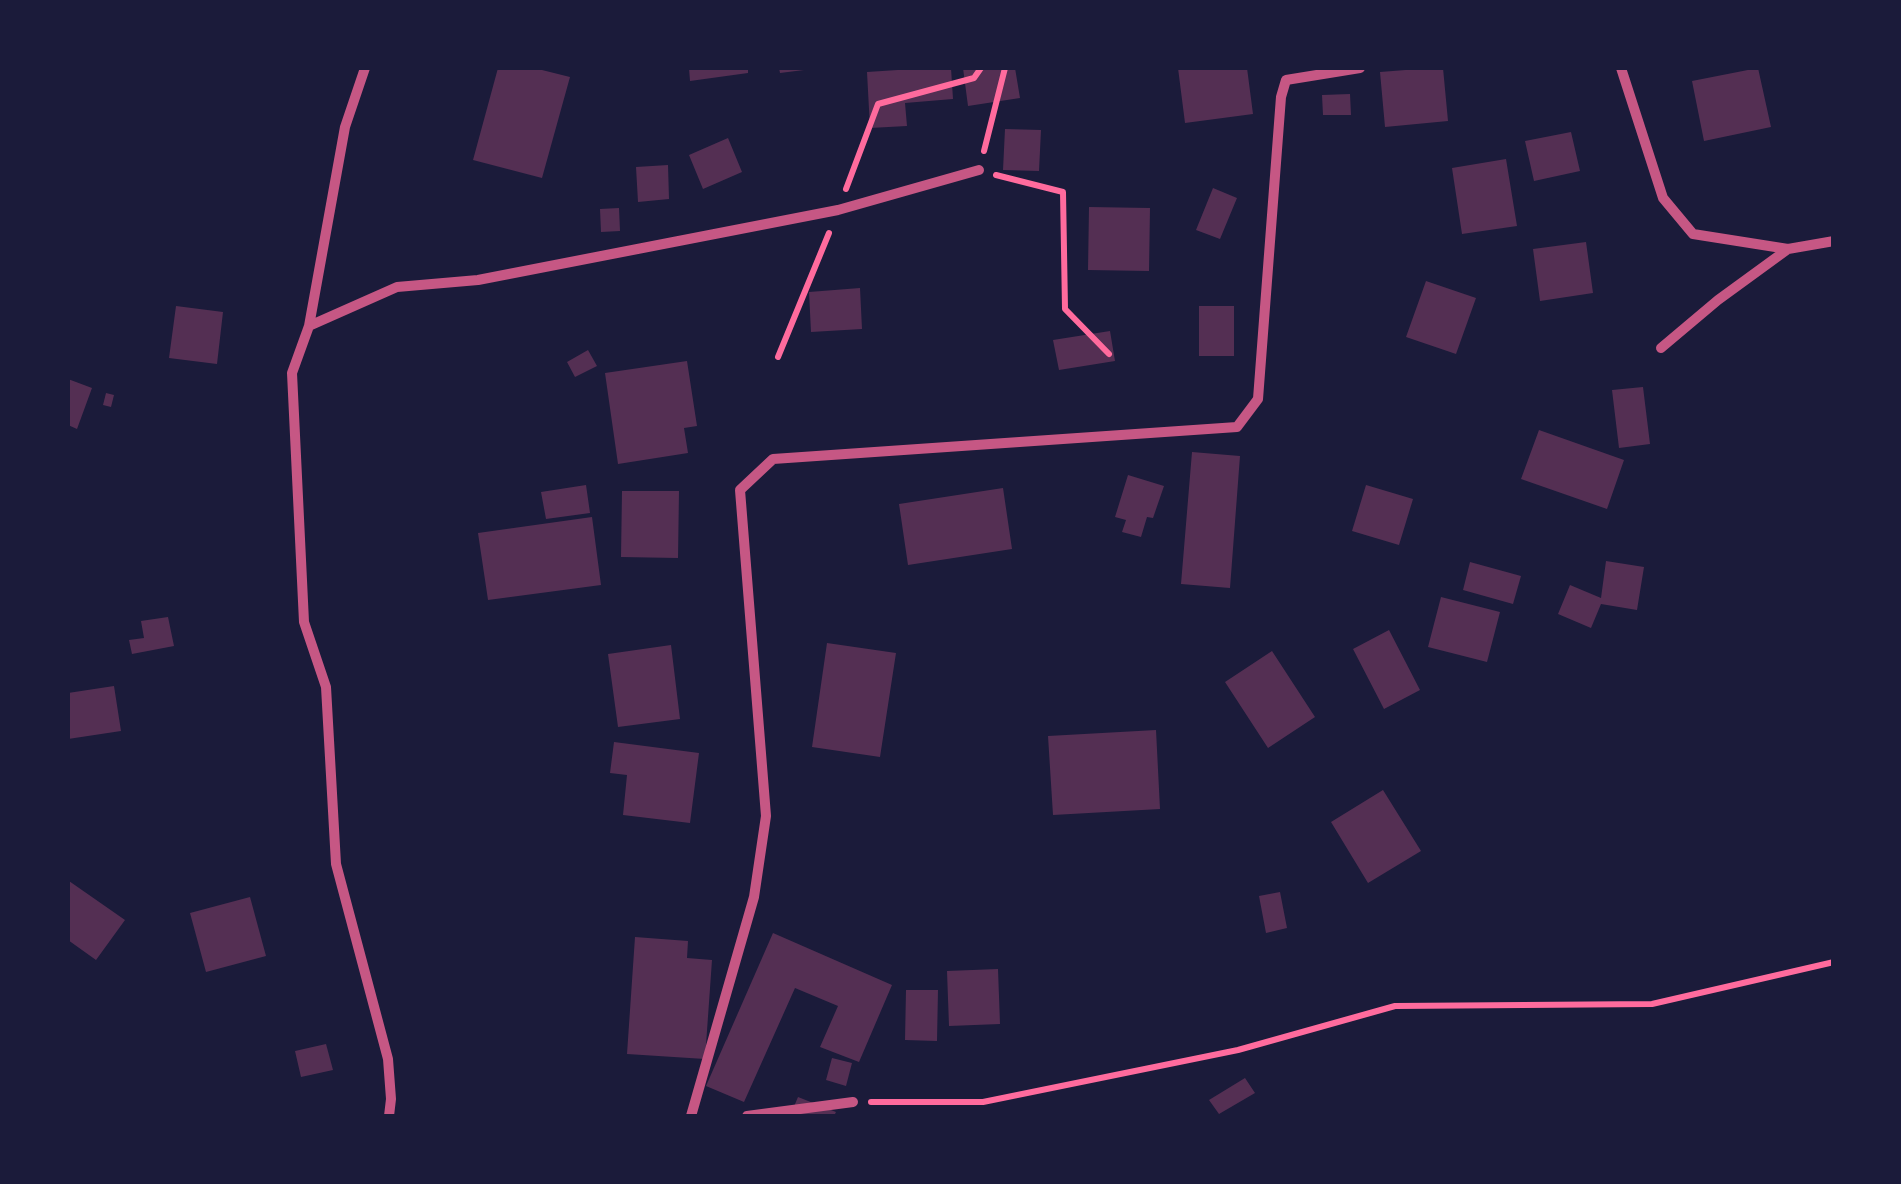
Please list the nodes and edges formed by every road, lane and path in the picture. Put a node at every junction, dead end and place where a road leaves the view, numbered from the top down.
1 (365, 68) edge
2 (1005, 68) edge
3 (1360, 68) edge
4 (1621, 68) edge
5 (979, 170) junction
6 (1834, 241) edge
7 (1788, 249) junction
8 (310, 326) junction
9 (1661, 348) dead end
10 (1109, 354) dead end
11 (1834, 962) edge
12 (853, 1102) joint
13 (389, 1116) edge
14 (691, 1116) edge
15 (747, 1116) edge

1 - 8 street
2 - 5 path
3 - 14 street
4 - 7 street
5 - 8 street
5 - 10 path
6 - 7 street
7 - 9 street
8 - 13 street
11 - 12 path
12 - 15 street

